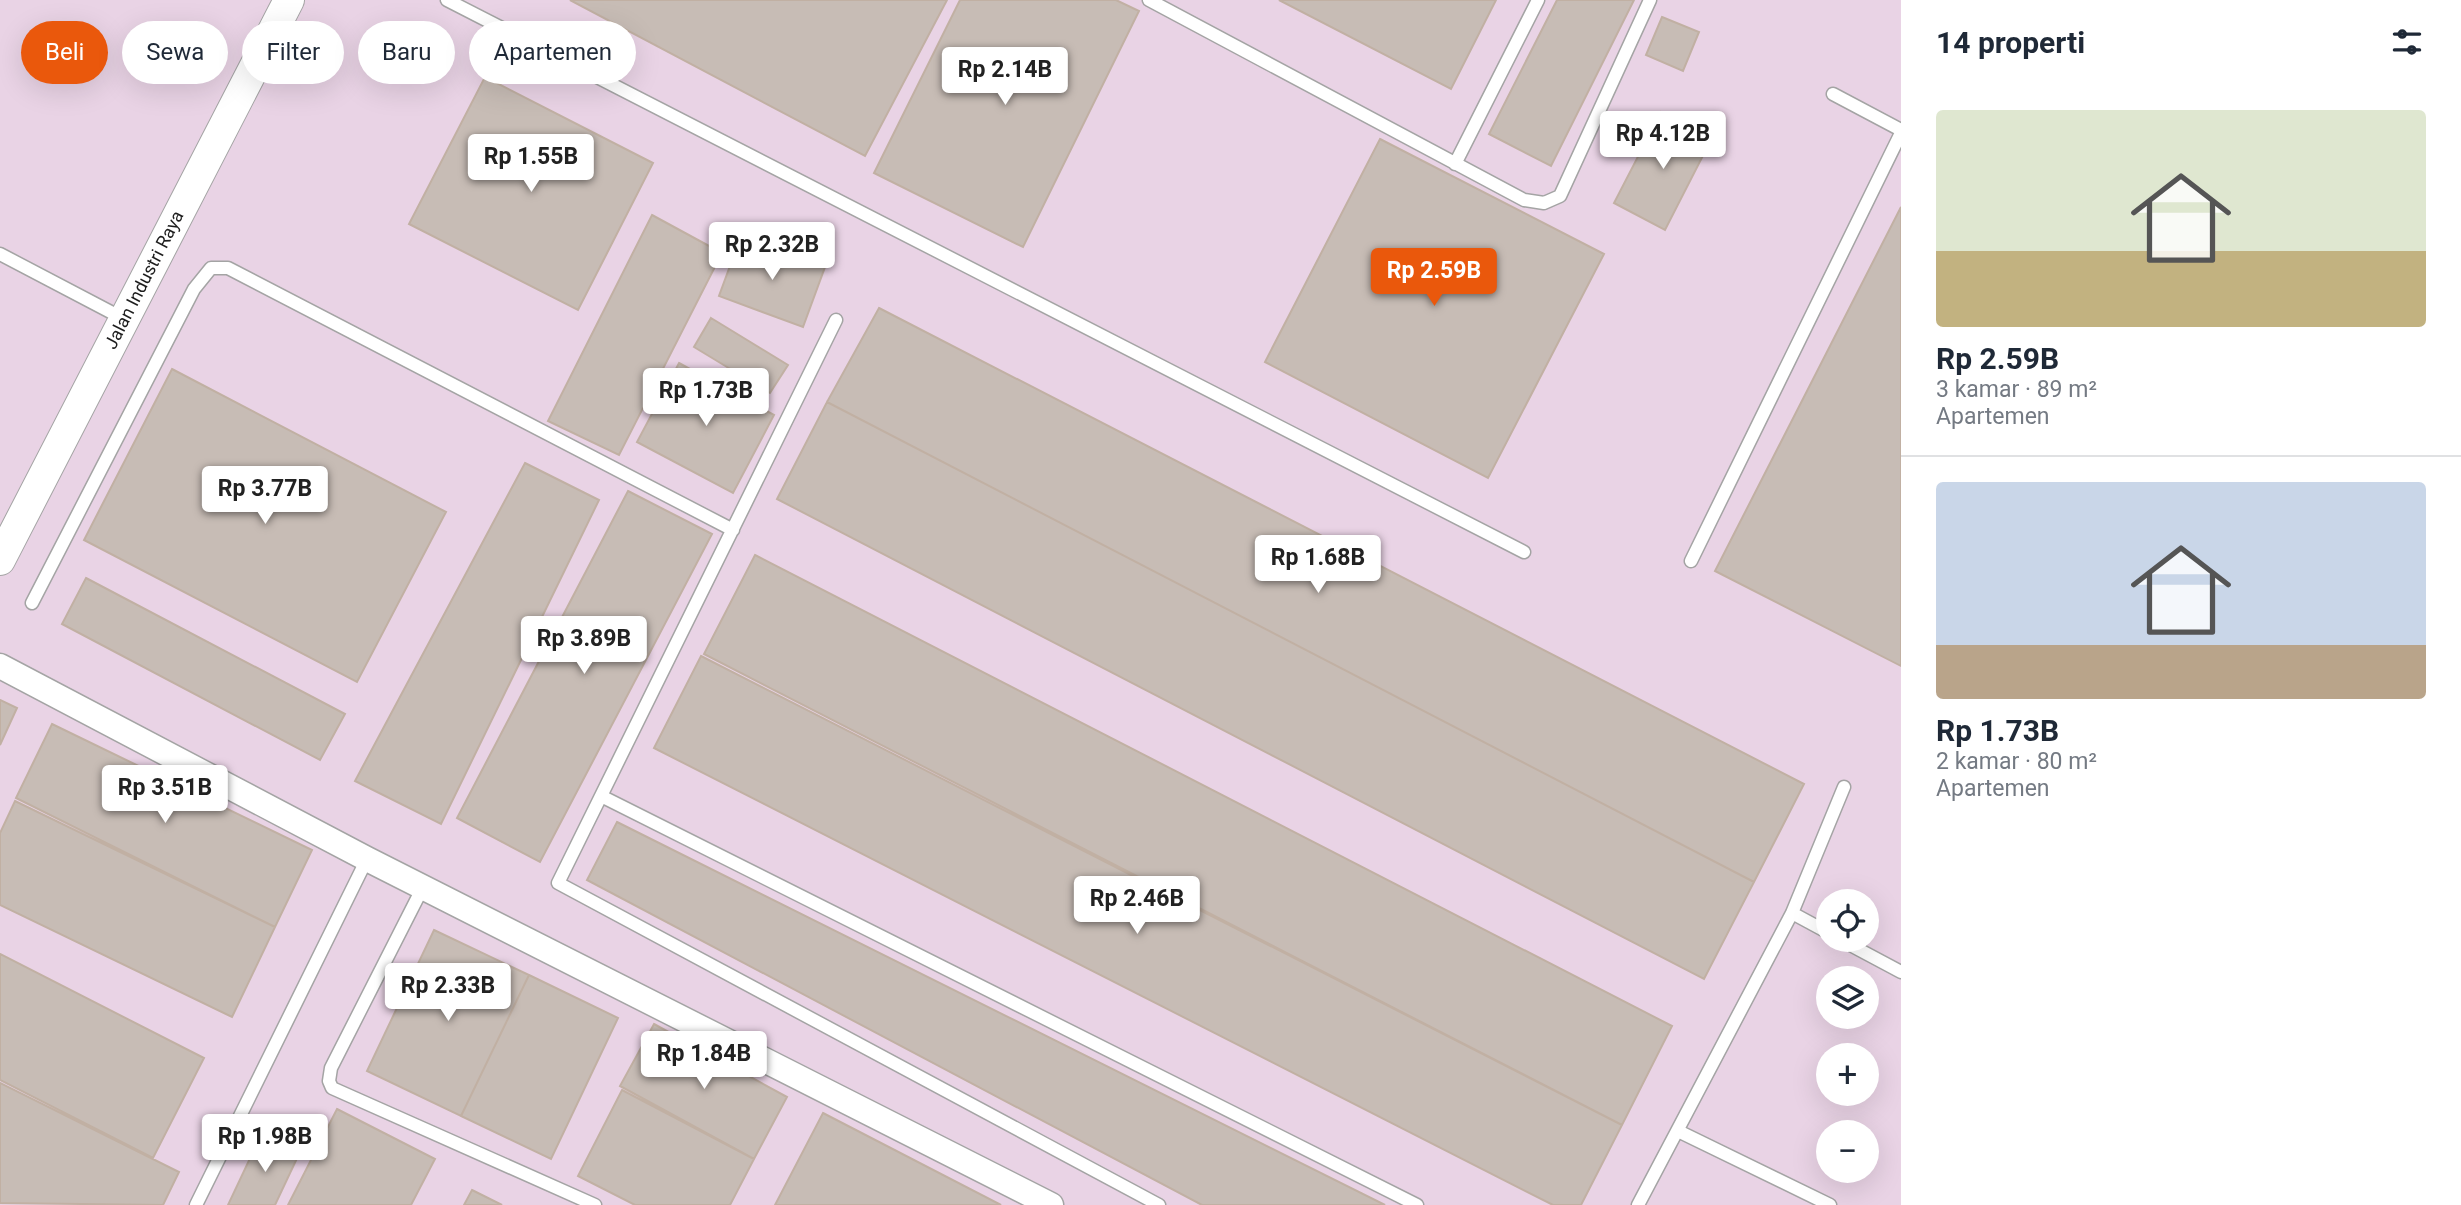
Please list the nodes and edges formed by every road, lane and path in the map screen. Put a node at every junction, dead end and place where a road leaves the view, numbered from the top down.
1 (289, 0) edge
2 (447, 0) edge
3 (1149, 0) edge
4 (1538, 0) edge
5 (1650, 0) edge
6 (1833, 94) dead end
7 (1901, 131) edge
8 (1455, 164) junction
9 (0, 254) edge
10 (125, 319) junction
11 (836, 320) dead end
12 (733, 530) junction
13 (1524, 552) dead end
14 (0, 561) edge
15 (1691, 561) dead end
16 (32, 603) dead end
17 (0, 666) edge
18 (1844, 787) dead end
19 (601, 796) junction
20 (368, 859) junction
21 (423, 887) junction
22 (1792, 913) junction
23 (1816, 926) edge
24 (1864, 952) edge
25 (1901, 972) edge
26 (1678, 1131) junction
27 (195, 1205) edge
28 (595, 1205) edge
29 (1051, 1205) edge
30 (1159, 1205) edge
31 (1417, 1205) edge
32 (1638, 1205) edge
33 (1830, 1205) edge

1 - 10 street, Jalan Industri Raya
2 - 13 lane
3 - 8 lane
4 - 8 lane
5 - 8 lane
6 - 7 lane
7 - 15 lane
9 - 10 lane
10 - 14 street, Jalan Industri Raya
11 - 12 lane
12 - 16 lane
12 - 19 lane
17 - 20 street
18 - 22 lane
19 - 30 lane
19 - 31 lane
20 - 21 street
20 - 27 lane
21 - 28 lane
21 - 29 street
22 - 23 lane
22 - 26 lane
24 - 25 lane
26 - 32 lane
26 - 33 lane

